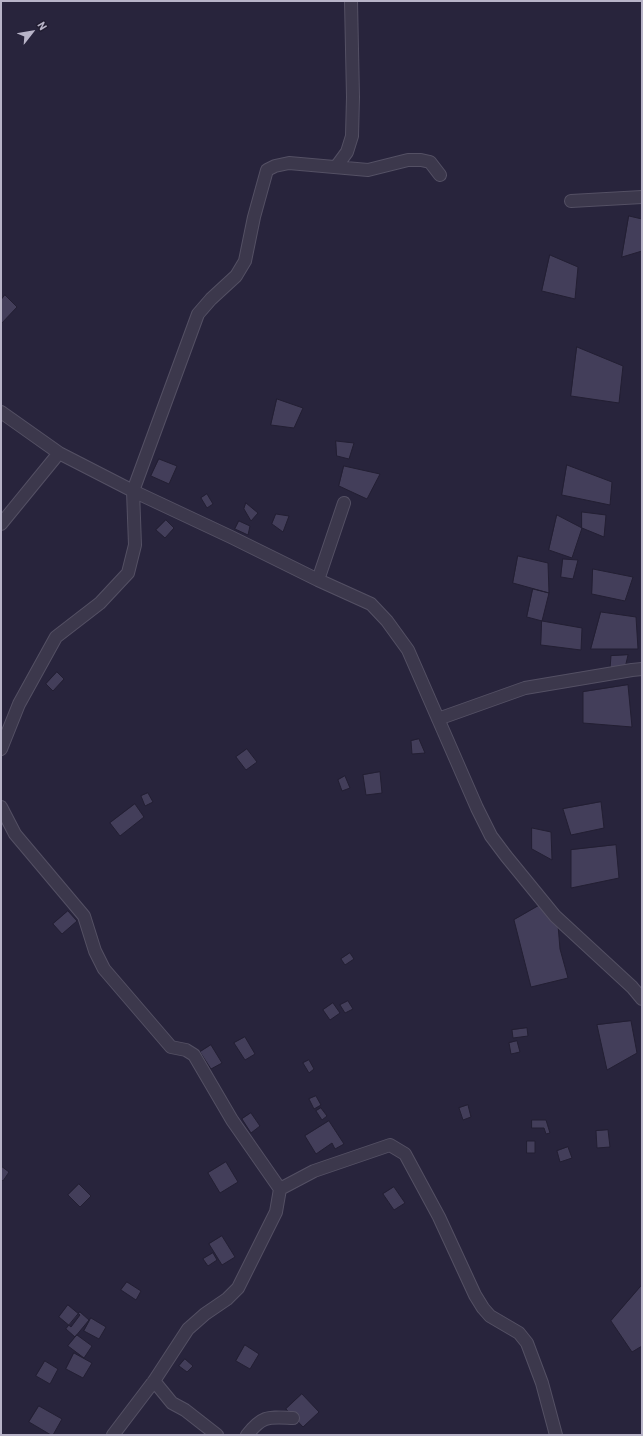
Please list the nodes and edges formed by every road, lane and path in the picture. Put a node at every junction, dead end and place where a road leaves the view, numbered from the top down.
1 (351, 1) edge
2 (336, 167) junction
3 (440, 176) dead end
4 (642, 197) edge
5 (571, 200) dead end
6 (1, 412) edge
7 (58, 452) junction
8 (134, 492) junction
9 (344, 503) dead end
10 (1, 524) edge
11 (318, 580) junction
12 (642, 669) edge
13 (438, 719) junction
14 (1, 749) edge
15 (1, 807) edge
16 (642, 999) edge
17 (280, 1188) junction
18 (154, 1381) junction
19 (293, 1418) dead end
20 (113, 1435) edge
21 (217, 1435) edge
22 (247, 1435) edge
23 (556, 1435) edge

1 - 2 street
2 - 3 street
2 - 8 street
4 - 5 street
6 - 7 street
7 - 8 street
7 - 10 street
8 - 11 street
8 - 14 street
9 - 11 street
11 - 13 street
12 - 13 street
13 - 16 street
15 - 17 street
17 - 18 street
17 - 23 street
18 - 20 street
18 - 21 street
19 - 22 street

